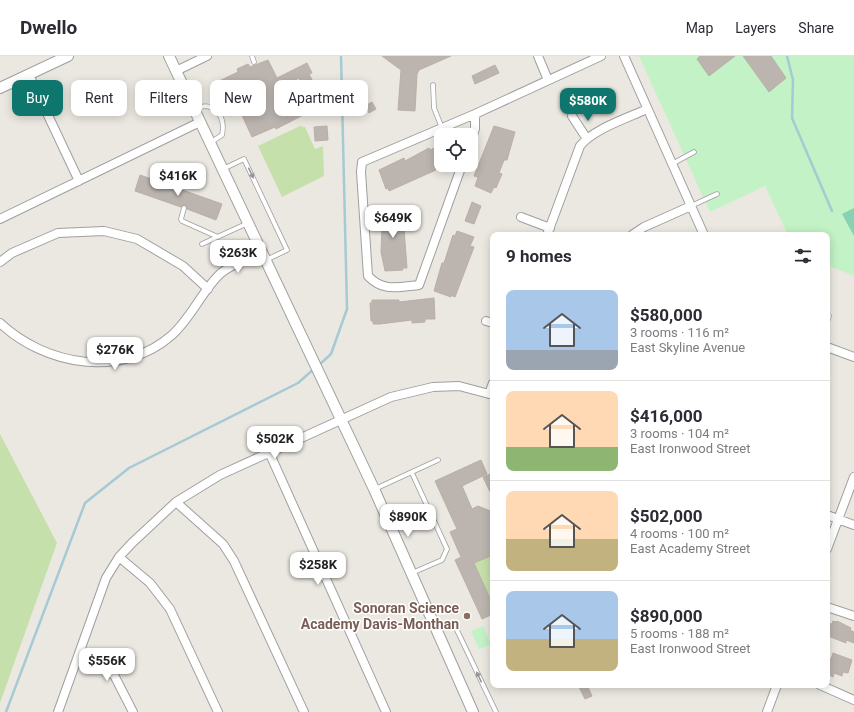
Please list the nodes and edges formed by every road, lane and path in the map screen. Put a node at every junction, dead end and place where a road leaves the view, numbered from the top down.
1 (68, 56) edge
2 (170, 56) edge
3 (207, 56) edge
4 (252, 56) edge
5 (538, 56) edge
6 (600, 56) edge
7 (624, 56) edge
8 (193, 59) edge
9 (254, 62) dead end
10 (176, 71) junction
11 (29, 74) junction
12 (180, 80) edge
13 (548, 80) junction
14 (433, 85) dead end
15 (0, 88) edge
16 (202, 105) edge
17 (648, 109) junction
18 (475, 114) junction
19 (197, 116) edge
20 (572, 116) dead end
21 (200, 122) junction
22 (442, 128) joint
23 (475, 128) edge
24 (434, 131) edge
25 (587, 139) junction
26 (210, 143) junction
27 (694, 152) dead end
28 (672, 164) junction
29 (223, 169) junction
30 (459, 172) edge
31 (79, 181) junction
32 (717, 194) dead end
33 (691, 206) junction
34 (184, 208) dead end
35 (521, 217) dead end
36 (0, 219) edge
37 (248, 222) junction
38 (548, 232) edge
39 (636, 232) edge
40 (703, 232) edge
41 (218, 237) junction
42 (202, 244) dead end
43 (264, 256) junction
44 (0, 262) edge
45 (208, 289) junction
46 (0, 323) edge
47 (830, 348) edge
48 (854, 357) edge
49 (490, 394) edge
50 (340, 420) junction
51 (269, 452) junction
52 (438, 460) dead end
53 (412, 473) junction
54 (854, 477) edge
55 (374, 489) junction
56 (176, 502) junction
57 (830, 516) edge
58 (838, 519) junction
59 (854, 525) edge
60 (830, 541) edge
61 (119, 557) junction
62 (412, 573) junction
63 (830, 608) edge
64 (854, 616) edge
65 (436, 627) junction
66 (78, 656) junction
67 (776, 688) edge
68 (827, 688) edge
69 (854, 700) edge
70 (58, 712) edge
71 (133, 712) edge
72 (218, 712) edge
73 (304, 712) edge
74 (386, 712) edge
75 (473, 712) edge
76 (496, 712) edge
77 (767, 712) edge

1 - 11 street
2 - 10 street
3 - 8 street
4 - 9 lane
5 - 13 street
6 - 13 street
7 - 17 street
8 - 10 street
10 - 12 street
11 - 15 street
11 - 31 street
13 - 18 street
14 - 22 lane
16 - 26 lane
17 - 25 street
17 - 28 street
18 - 22 street
18 - 23 street
19 - 21 street
20 - 25 street
21 - 26 street
21 - 31 street
24 - 30 street
25 - 38 street
26 - 29 street
27 - 28 lane
28 - 33 street
29 - 37 street
29 -> 43 lane
31 - 36 street
32 - 33 lane
33 - 39 street
33 - 40 street
34 - 41 lane
35 - 38 street
37 - 41 lane
37 - 43 street
41 - 42 lane
43 - 45 street
43 - 50 street
44 - 45 street
45 - 46 street
47 - 48 street
49 - 50 street
50 - 51 street
50 - 55 street
51 - 56 street
51 - 74 street
52 - 53 lane
53 - 55 lane
53 - 62 lane
54 - 58 street
55 - 62 street
56 - 61 street
56 - 73 street
57 - 58 street
58 - 59 street
58 - 60 street
61 - 66 street
61 - 72 street
62 - 65 street
63 - 64 street
65 - 75 street
76 -> 65 lane
66 - 70 street
66 - 71 street
67 - 77 street
68 - 69 street

